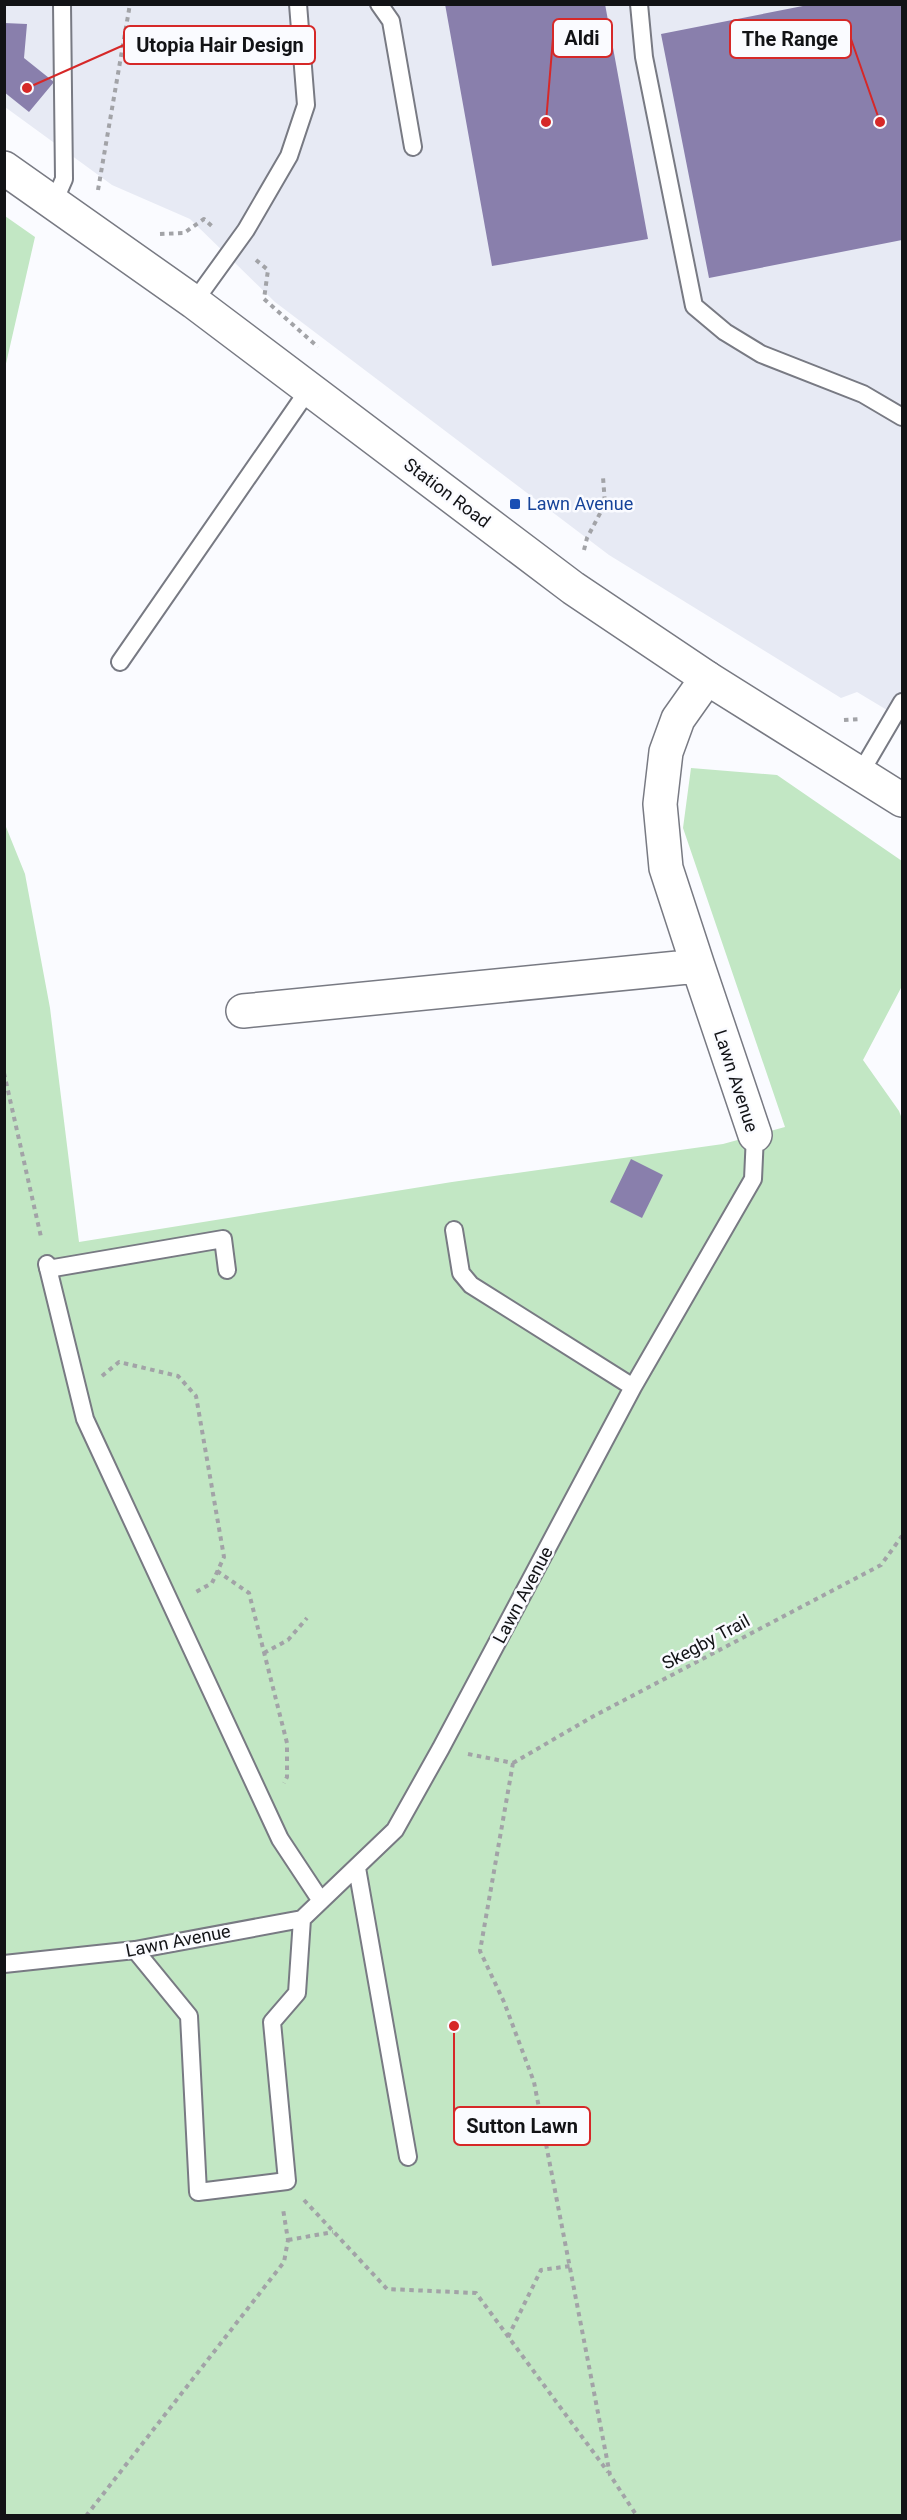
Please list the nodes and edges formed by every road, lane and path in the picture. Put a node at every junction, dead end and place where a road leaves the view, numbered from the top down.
1 (63, 4) edge
2 (130, 4) edge
3 (298, 4) edge
4 (379, 4) edge
5 (639, 4) edge
6 (413, 147) dead end
7 (4, 168) edge
8 (54, 202) junction
9 (87, 226) junction
10 (194, 302) junction
11 (309, 389) junction
12 (903, 417) edge
13 (603, 477) dead end
14 (573, 588) junction
15 (120, 662) dead end
16 (706, 678) junction
17 (903, 702) edge
18 (861, 772) junction
19 (903, 800) edge
20 (698, 966) junction
21 (243, 1011) dead end
22 (4, 1073) edge
23 (754, 1135) joint
24 (454, 1230) dead end
25 (47, 1267) junction
26 (227, 1270) dead end
27 (633, 1387) junction
28 (79, 1396) junction
29 (903, 1536) edge
30 (217, 1571) junction
31 (172, 1605) junction
32 (307, 1618) dead end
33 (264, 1653) junction
34 (441, 1748) junction
35 (513, 1763) junction
36 (264, 1805) junction
37 (357, 1868) junction
38 (321, 1901) junction
39 (302, 1919) junction
40 (135, 1950) junction
41 (4, 1964) edge
42 (408, 2157) dead end
43 (283, 2181) junction
44 (334, 2231) junction
45 (288, 2240) junction
46 (570, 2266) junction
47 (508, 2337) junction
48 (610, 2475) junction
49 (86, 2516) edge
50 (637, 2516) edge

1 - 8 lane
2 - 9 path
3 - 10 lane
4 - 6 lane
5 - 12 lane
7 - 8 street, Station Road
8 - 9 street, Station Road
9 - 10 street, Station Road
10 - 11 street, Station Road
11 - 14 street, Station Road
11 - 15 lane
13 - 14 path
14 - 16 street, Station Road
16 - 18 street, Station Road
16 - 20 street, Lawn Avenue
17 - 18 lane
18 - 19 street, Station Road
20 - 21 street
20 - 23 street, Lawn Avenue
22 - 25 path
23 - 27 lane, Lawn Avenue
24 - 27 lane
25 - 26 lane
25 - 28 lane
27 - 34 lane, Lawn Avenue
28 - 30 path
28 - 31 lane
29 - 35 path, Skegby Trail
30 - 31 path
30 - 33 path
31 - 36 lane
32 - 33 path
33 - 36 path
34 - 35 path
34 - 37 lane, Lawn Avenue
35 - 46 path
36 - 38 lane
37 - 38 lane, Lawn Avenue
37 - 42 lane
38 - 39 lane, Lawn Avenue
39 - 40 lane, Lawn Avenue
39 - 43 lane
40 - 41 lane, Lawn Avenue
40 - 43 lane
43 - 44 path
43 - 45 path
44 - 45 path
44 - 47 path
45 - 49 path
46 - 47 path
46 - 48 path
47 - 48 path
48 - 50 path

